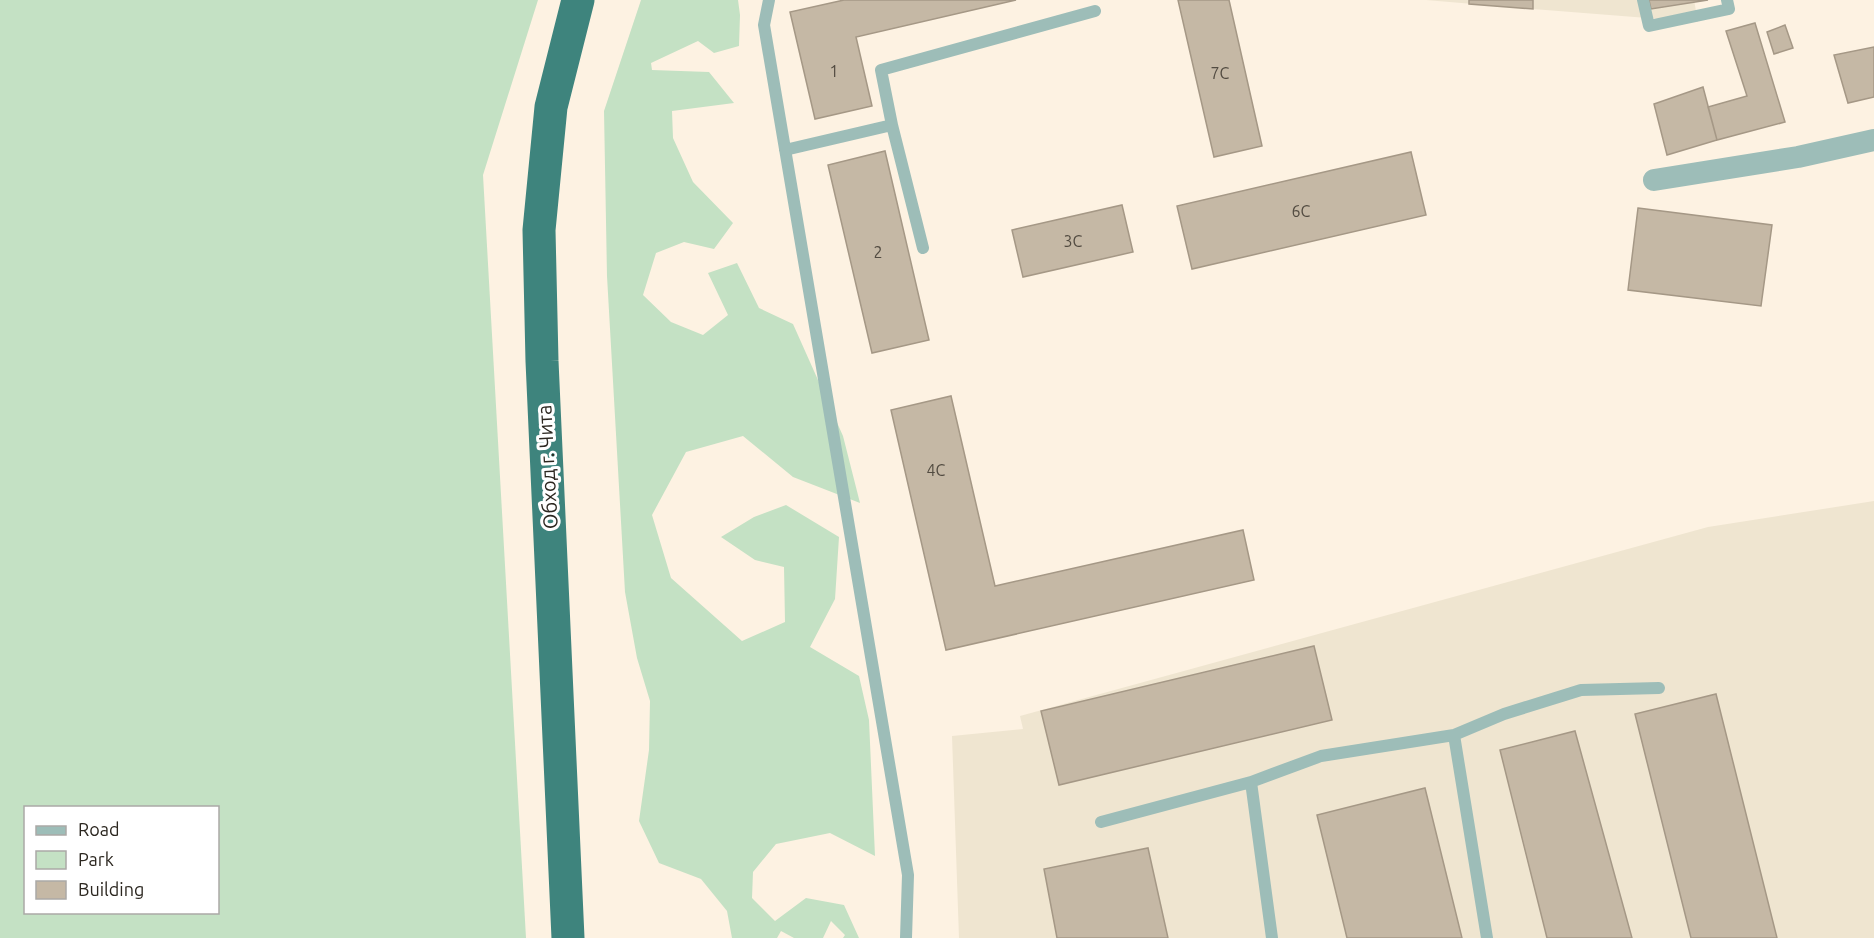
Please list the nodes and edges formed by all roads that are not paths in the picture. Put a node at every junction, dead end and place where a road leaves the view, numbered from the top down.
1 (578, 0) edge
2 (770, 0) edge
3 (1643, 0) edge
4 (1727, 0) edge
5 (1095, 11) dead end
6 (892, 125) junction
7 (1874, 140) edge
8 (785, 150) junction
9 (1654, 180) dead end
10 (923, 248) dead end
11 (1659, 688) dead end
12 (1454, 735) junction
13 (1251, 782) junction
14 (1101, 822) dead end
15 (568, 938) edge
16 (906, 938) edge
17 (1272, 938) edge
18 (1487, 938) edge

1 - 15 highway, Обход г. Чита
2 - 8 lane
3 - 4 lane
5 - 6 lane
6 - 8 lane
6 - 10 lane
7 - 9 street
8 - 16 lane
11 - 12 lane
12 - 13 lane
12 - 18 lane
13 - 14 lane
13 - 17 lane

